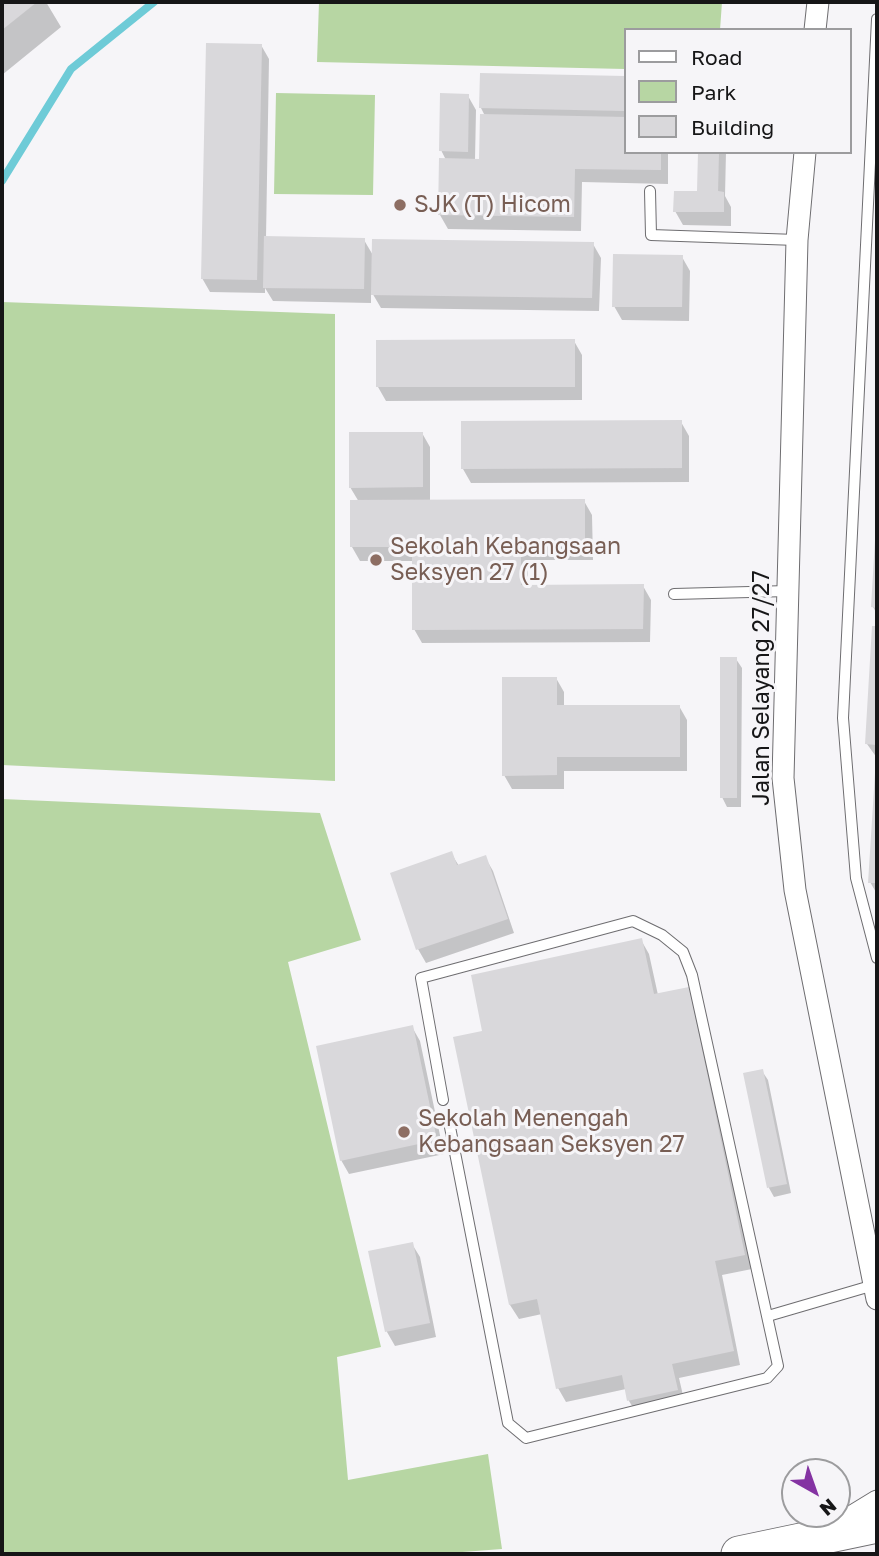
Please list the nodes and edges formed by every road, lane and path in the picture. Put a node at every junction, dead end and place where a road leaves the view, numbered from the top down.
1 (818, 2) edge
2 (877, 19) edge
3 (815, 28) edge
4 (876, 76) edge
5 (804, 154) edge
6 (650, 191) dead end
7 (797, 240) junction
8 (788, 591) junction
9 (674, 594) dead end
10 (877, 958) edge
11 (443, 1100) dead end
12 (449, 1122) dead end
13 (876, 1292) edge
14 (768, 1316) junction
15 (877, 1501) edge
16 (877, 1525) edge
17 (801, 1541) junction
18 (740, 1554) edge

1 - 3 street
2 - 4 lane
4 - 10 lane
5 - 7 street, Jalan Selayang 27/27
6 - 7 lane
7 - 8 street, Jalan Selayang 27/27
8 - 9 lane
8 - 13 street, Jalan Selayang 27/27
11 - 14 lane
12 - 14 lane
13 - 14 lane
15 - 17 street
16 - 17 main road
17 - 18 main road

